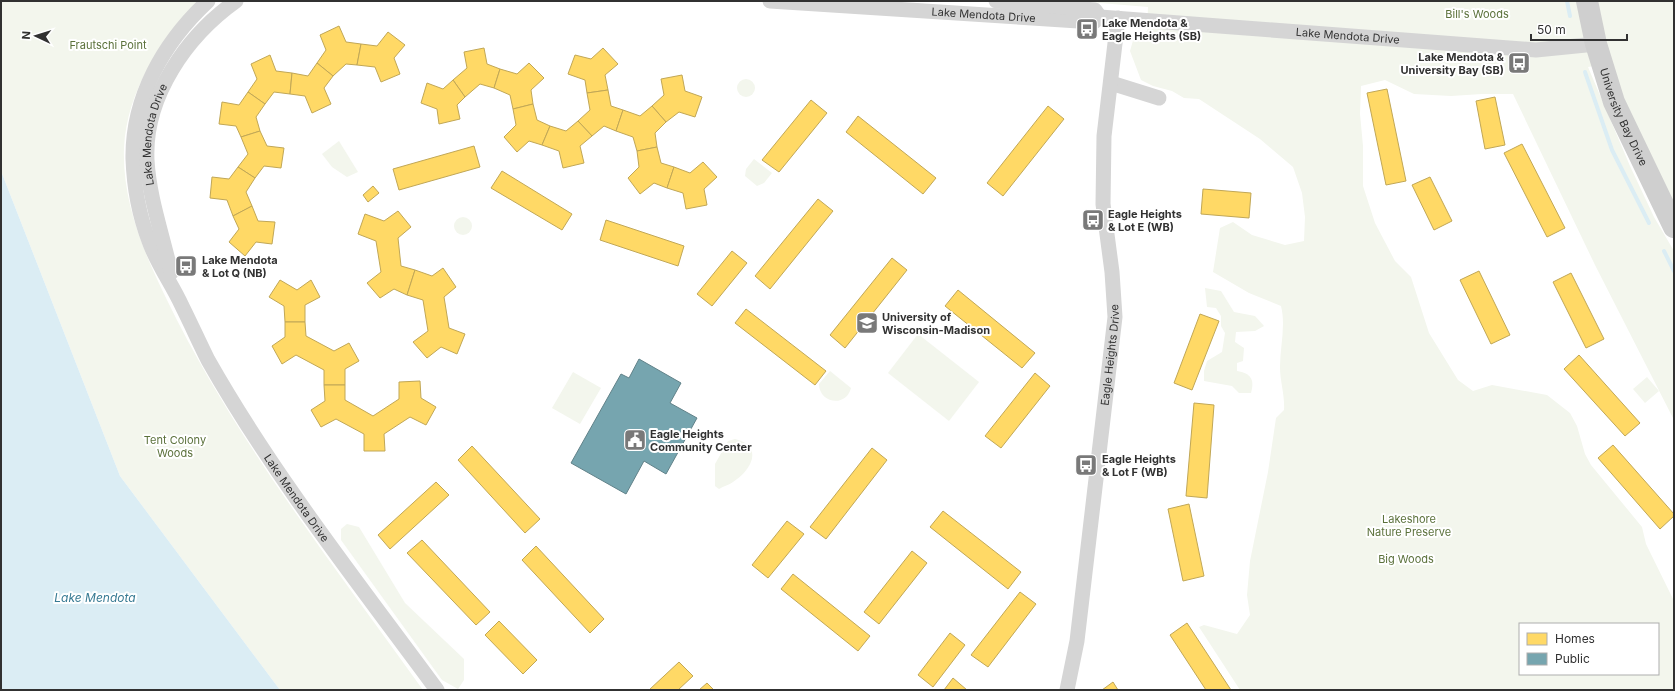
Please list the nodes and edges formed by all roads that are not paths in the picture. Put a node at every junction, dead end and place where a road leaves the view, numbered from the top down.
1 (208, 1) edge
2 (236, 1) edge
3 (770, 1) edge
4 (996, 1) edge
5 (1587, 1) edge
6 (1100, 17) junction
7 (1118, 18) junction
8 (1596, 44) junction
9 (1111, 83) junction
10 (1159, 98) dead end
11 (1674, 227) edge
12 (176, 293) junction
13 (436, 690) edge
14 (1067, 690) edge

1 - 12 street, Lake Mendota Drive
2 - 12 street, Lake Mendota Drive
3 - 6 street, Lake Mendota Drive
4 - 6 street, Lake Mendota Drive
5 - 8 street, University Bay Drive
6 - 7 street, Lake Mendota Drive
7 - 8 street, Lake Mendota Drive
7 - 9 street, Eagle Heights Drive
8 - 11 street, University Bay Drive
9 - 10 street
9 - 14 street, Eagle Heights Drive
12 - 13 street, Lake Mendota Drive

